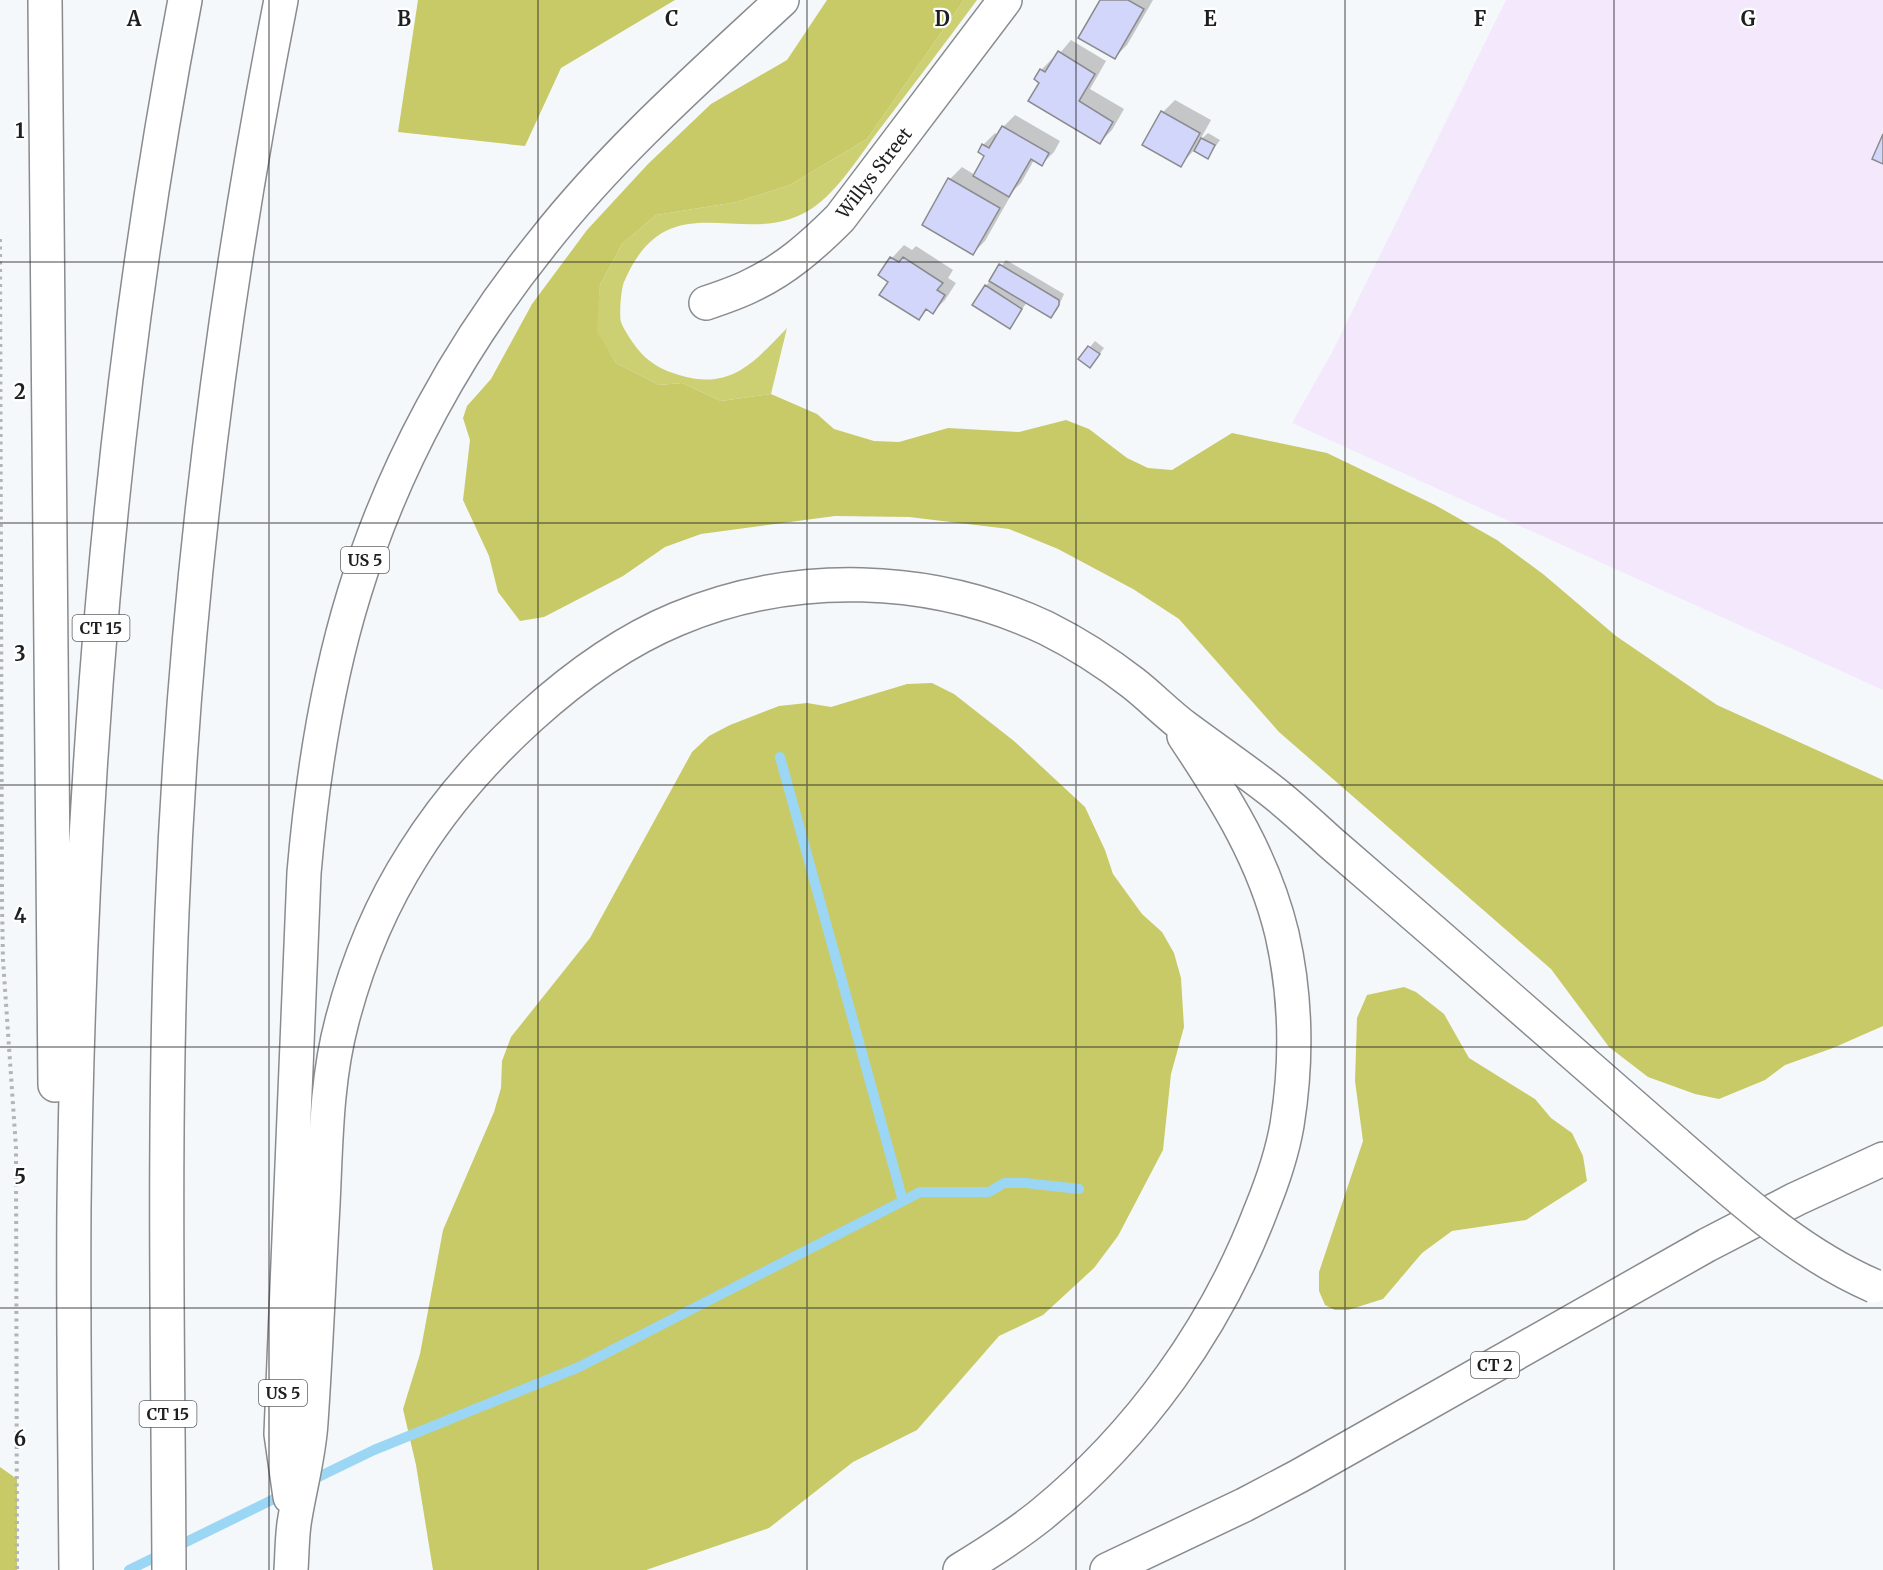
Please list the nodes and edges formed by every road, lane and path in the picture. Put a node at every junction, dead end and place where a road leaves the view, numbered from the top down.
1 (45, 0) edge
2 (185, 0) edge
3 (281, 0) edge
4 (782, 0) edge
5 (1005, 0) edge
6 (0, 239) edge
7 (706, 303) dead end
8 (1172, 717) junction
9 (1883, 1159) edge
10 (304, 1260) junction
11 (68, 1261) junction
12 (1878, 1287) edge
13 (17, 1570) edge
14 (76, 1570) edge
15 (169, 1570) edge
16 (291, 1570) edge
17 (960, 1570) edge
18 (1107, 1570) edge

1 - 11 main road
2 - 11 main road, CT 15
3 - 15 main road, CT 15
4 - 10 main road, US 5
5 - 7 main road, Willys Street
6 - 13 path
8 - 10 main road
8 - 12 main road, bridge
8 - 17 main road
9 - 18 main road, CT 2
10 - 16 main road
11 - 14 main road, CT 15

